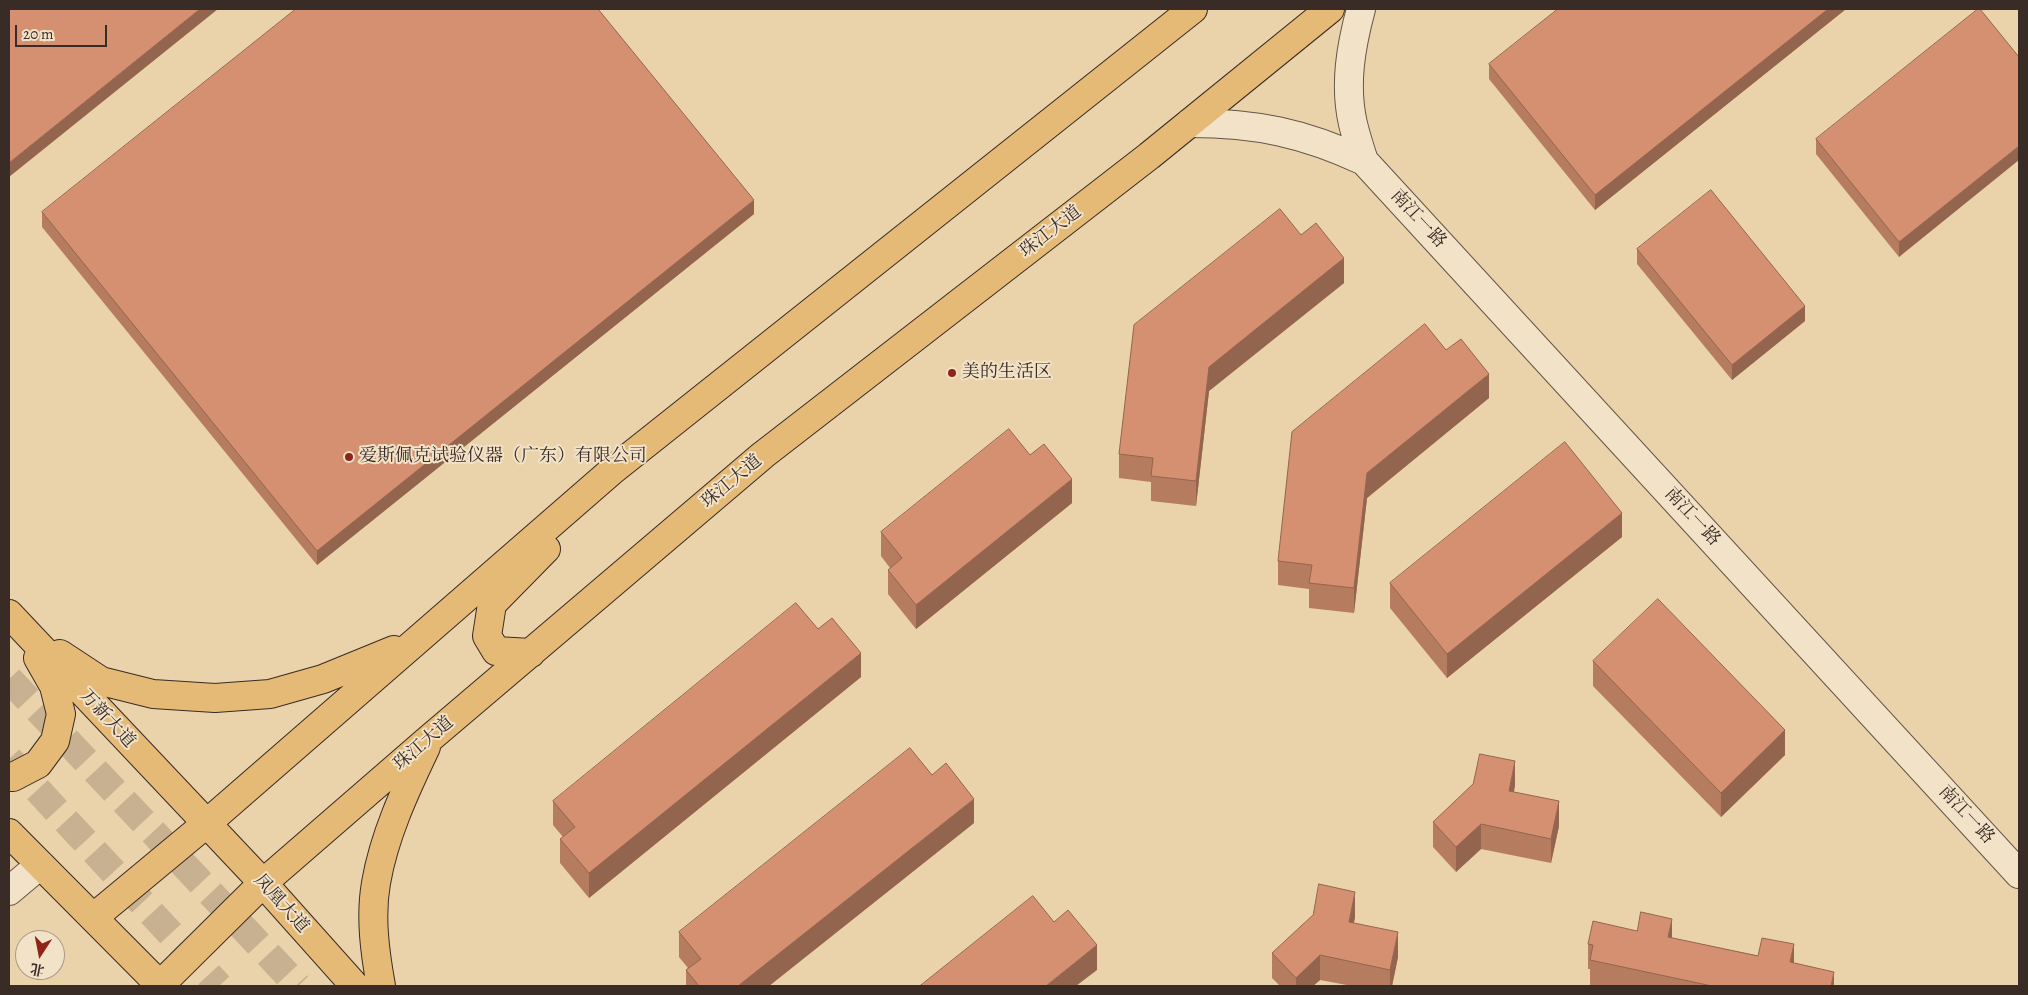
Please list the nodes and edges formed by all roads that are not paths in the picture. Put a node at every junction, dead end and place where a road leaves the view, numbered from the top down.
1 (1192, 9) edge
2 (1330, 9) edge
3 (1361, 9) edge
4 (1190, 123) junction
5 (1364, 161) junction
6 (590, 490) junction
7 (16, 622) edge
8 (414, 642) junction
9 (531, 653) junction
10 (429, 739) junction
11 (9, 777) edge
12 (206, 824) junction
13 (9, 833) edge
14 (40, 865) junction
15 (2019, 874) edge
16 (264, 884) junction
17 (9, 891) edge
18 (94, 917) junction
19 (160, 985) edge
20 (355, 986) edge
21 (381, 986) edge

1 - 6 main road
2 - 4 main road, 珠江大道
3 - 5 street
4 - 5 street
4 - 9 main road, 珠江大道
5 - 15 street, 南江一路
6 - 8 main road
6 - 9 main road
7 - 8 main road
7 - 11 main road
7 - 12 main road, 万新大道
8 - 12 main road
9 - 10 main road, 珠江大道
10 - 16 main road, 珠江大道
10 - 21 main road
12 - 16 main road, 凤凰大道
12 - 18 main road
13 - 14 main road
14 - 17 street
14 - 18 main road
16 - 19 main road, 珠江大道
16 - 20 main road, 凤凰大道
18 - 19 main road

